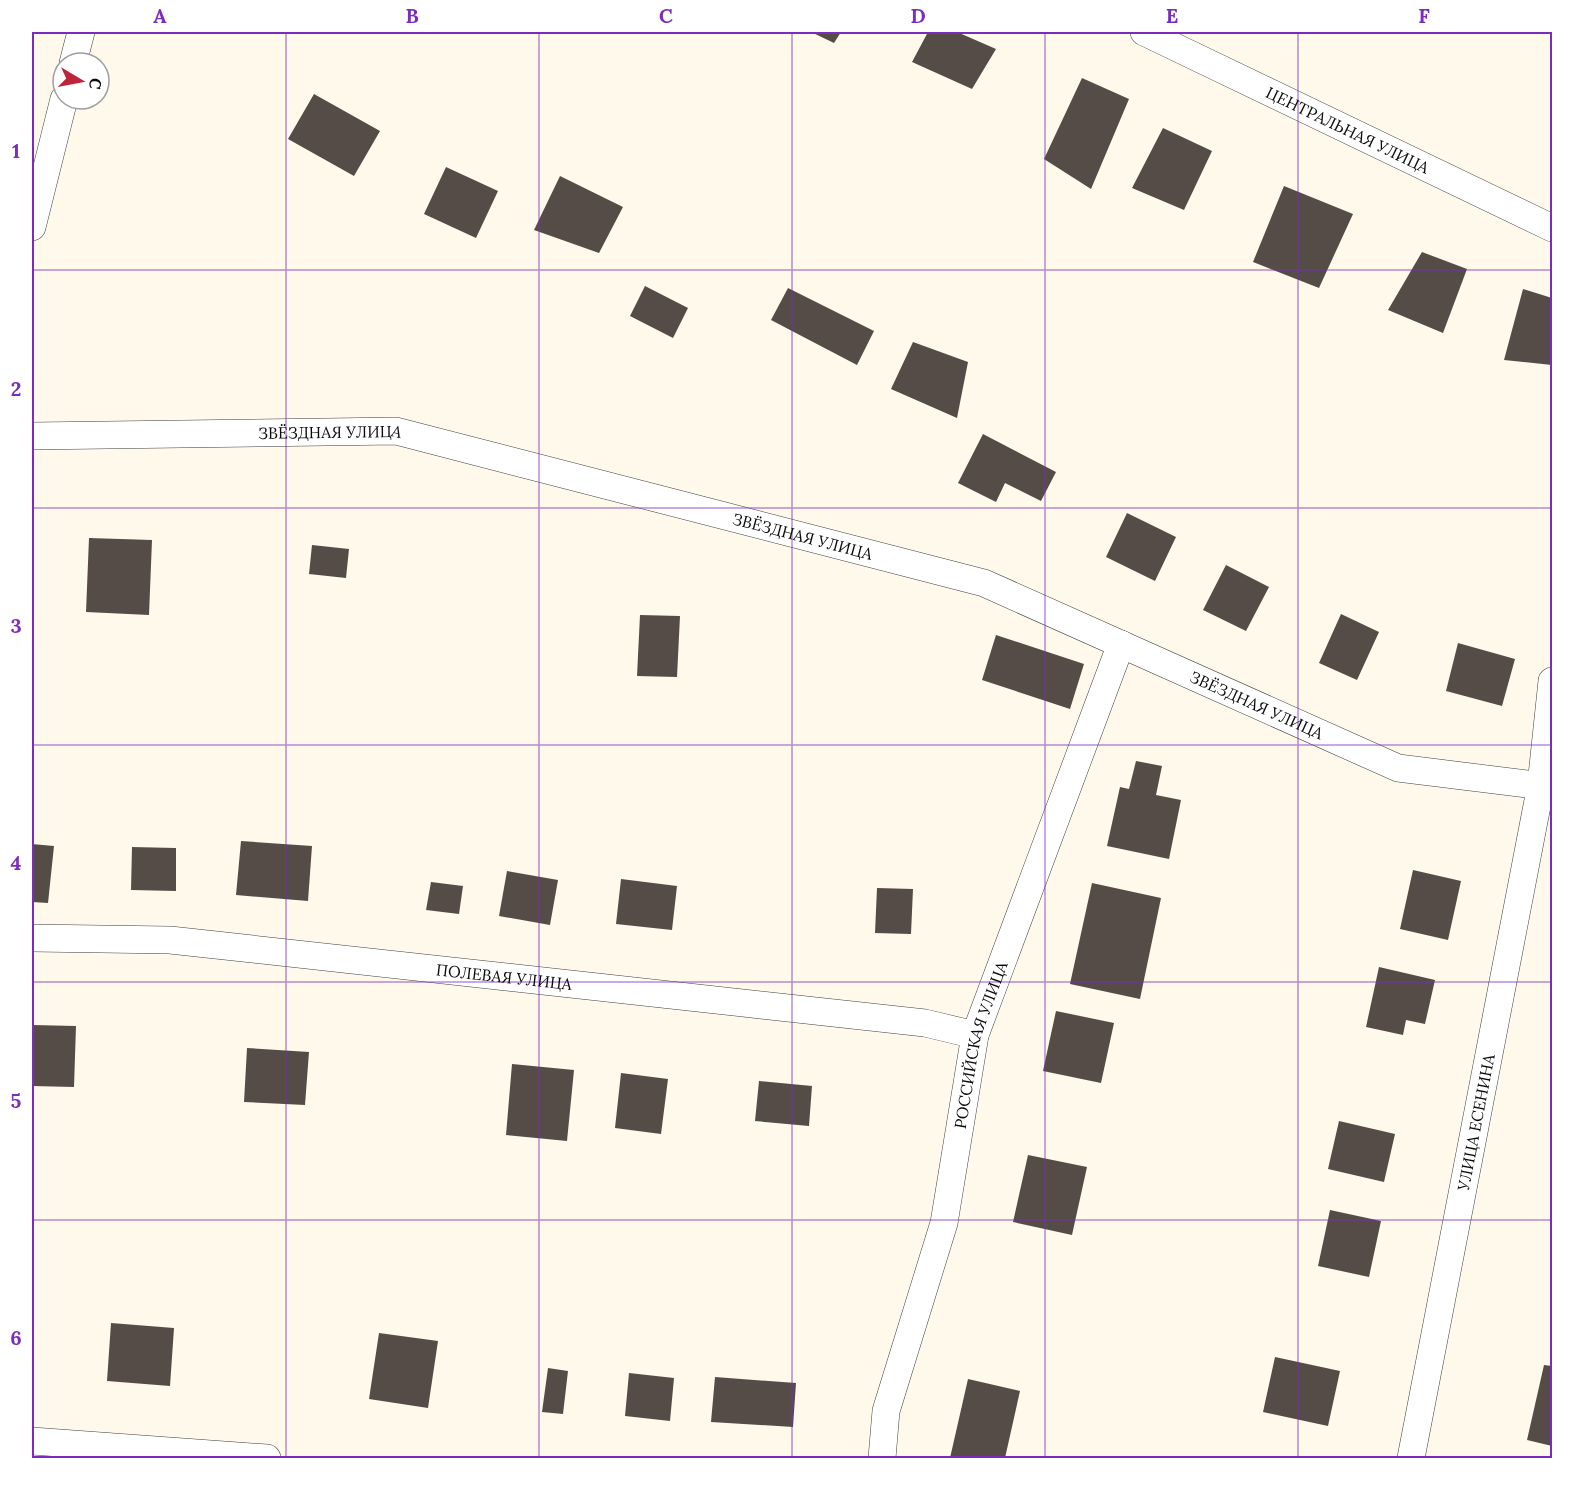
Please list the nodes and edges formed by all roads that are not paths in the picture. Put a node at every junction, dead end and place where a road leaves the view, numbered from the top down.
1 (81, 32) edge
2 (1144, 32) edge
3 (76, 51) edge
4 (61, 111) edge
5 (32, 227) edge
6 (1552, 228) edge
7 (32, 436) edge
8 (1121, 645) junction
9 (1552, 681) edge
10 (1547, 786) edge
11 (32, 938) edge
12 (975, 1035) junction
13 (32, 1441) edge
14 (267, 1458) edge
15 (882, 1458) edge
16 (1411, 1458) edge

1 - 3 street
2 - 6 street, ЦЕНТРАЛЬНАЯ УЛИЦА
4 - 5 street
7 - 8 street, ЗВЁЗДНАЯ УЛИЦА
8 - 10 street, ЗВЁЗДНАЯ УЛИЦА
8 - 12 street, РОССИЙСКАЯ УЛИЦА
9 - 10 street, УЛИЦА ЕСЕНИНА
10 - 16 street, УЛИЦА ЕСЕНИНА
11 - 12 street, ПОЛЕВАЯ УЛИЦА
12 - 15 street, РОССИЙСКАЯ УЛИЦА
13 - 14 street

